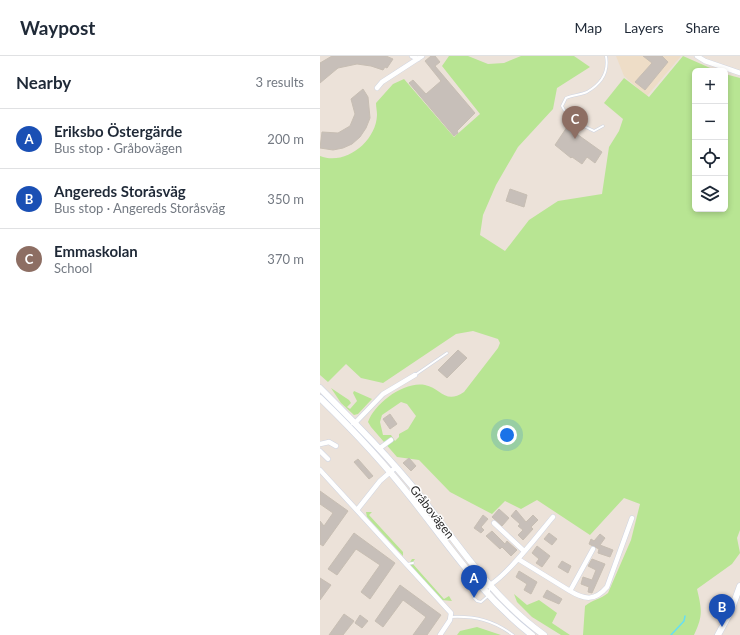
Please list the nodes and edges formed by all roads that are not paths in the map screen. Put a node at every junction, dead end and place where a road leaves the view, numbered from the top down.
1 (412, 56) edge
2 (606, 56) edge
3 (696, 56) edge
4 (420, 58) edge
5 (740, 73) edge
6 (378, 88) dead end
7 (603, 126) dead end
8 (447, 353) dead end
9 (415, 375) joint
10 (320, 388) edge
11 (320, 398) edge
12 (355, 423) junction
13 (347, 424) junction
14 (391, 440) dead end
15 (320, 444) edge
16 (336, 446) dead end
17 (380, 448) junction
18 (320, 451) edge
19 (328, 459) dead end
20 (396, 467) junction
21 (320, 470) edge
22 (390, 472) junction
23 (357, 510) junction
24 (553, 517) dead end
25 (632, 518) dead end
26 (494, 523) dead end
27 (594, 549) dead end
28 (524, 551) junction
29 (518, 559) junction
30 (413, 563) dead end
31 (406, 564) junction
32 (468, 573) junction
33 (490, 586) junction
34 (740, 586) edge
35 (481, 588) junction
36 (570, 591) junction
37 (488, 596) junction
38 (451, 617) junction
39 (440, 635) edge
40 (513, 635) edge
41 (532, 635) edge
42 (544, 635) edge
43 (718, 635) edge

1 - 4 street
2 - 7 lane
3 - 5 street
4 - 6 street
8 - 9 lane
9 - 12 street
10 - 12 main road, Gråbovägen
11 - 13 main road, Gråbovägen
12 - 13 street
12 - 17 main road, Gråbovägen
13 - 22 main road, Gråbovägen
14 - 17 street
15 - 16 street
17 - 20 main road, Gråbovägen
18 - 19 street
20 - 22 street
20 - 33 main road, Gråbovägen
21 - 23 street
22 - 23 street
22 - 32 main road, Gråbovägen
23 - 31 street
24 - 28 street
25 - 36 street
26 - 28 street
27 - 36 street
28 - 29 street
29 - 33 street
29 - 36 street
30 - 31 lane
31 - 38 street
32 - 35 main road, Gråbovägen
32 - 37 lane
33 - 35 street
33 - 37 lane
33 - 42 main road, Gråbovägen
34 - 43 main road
35 - 37 main road, Gråbovägen
37 - 41 main road, Gråbovägen
38 - 39 street
38 - 40 lane

